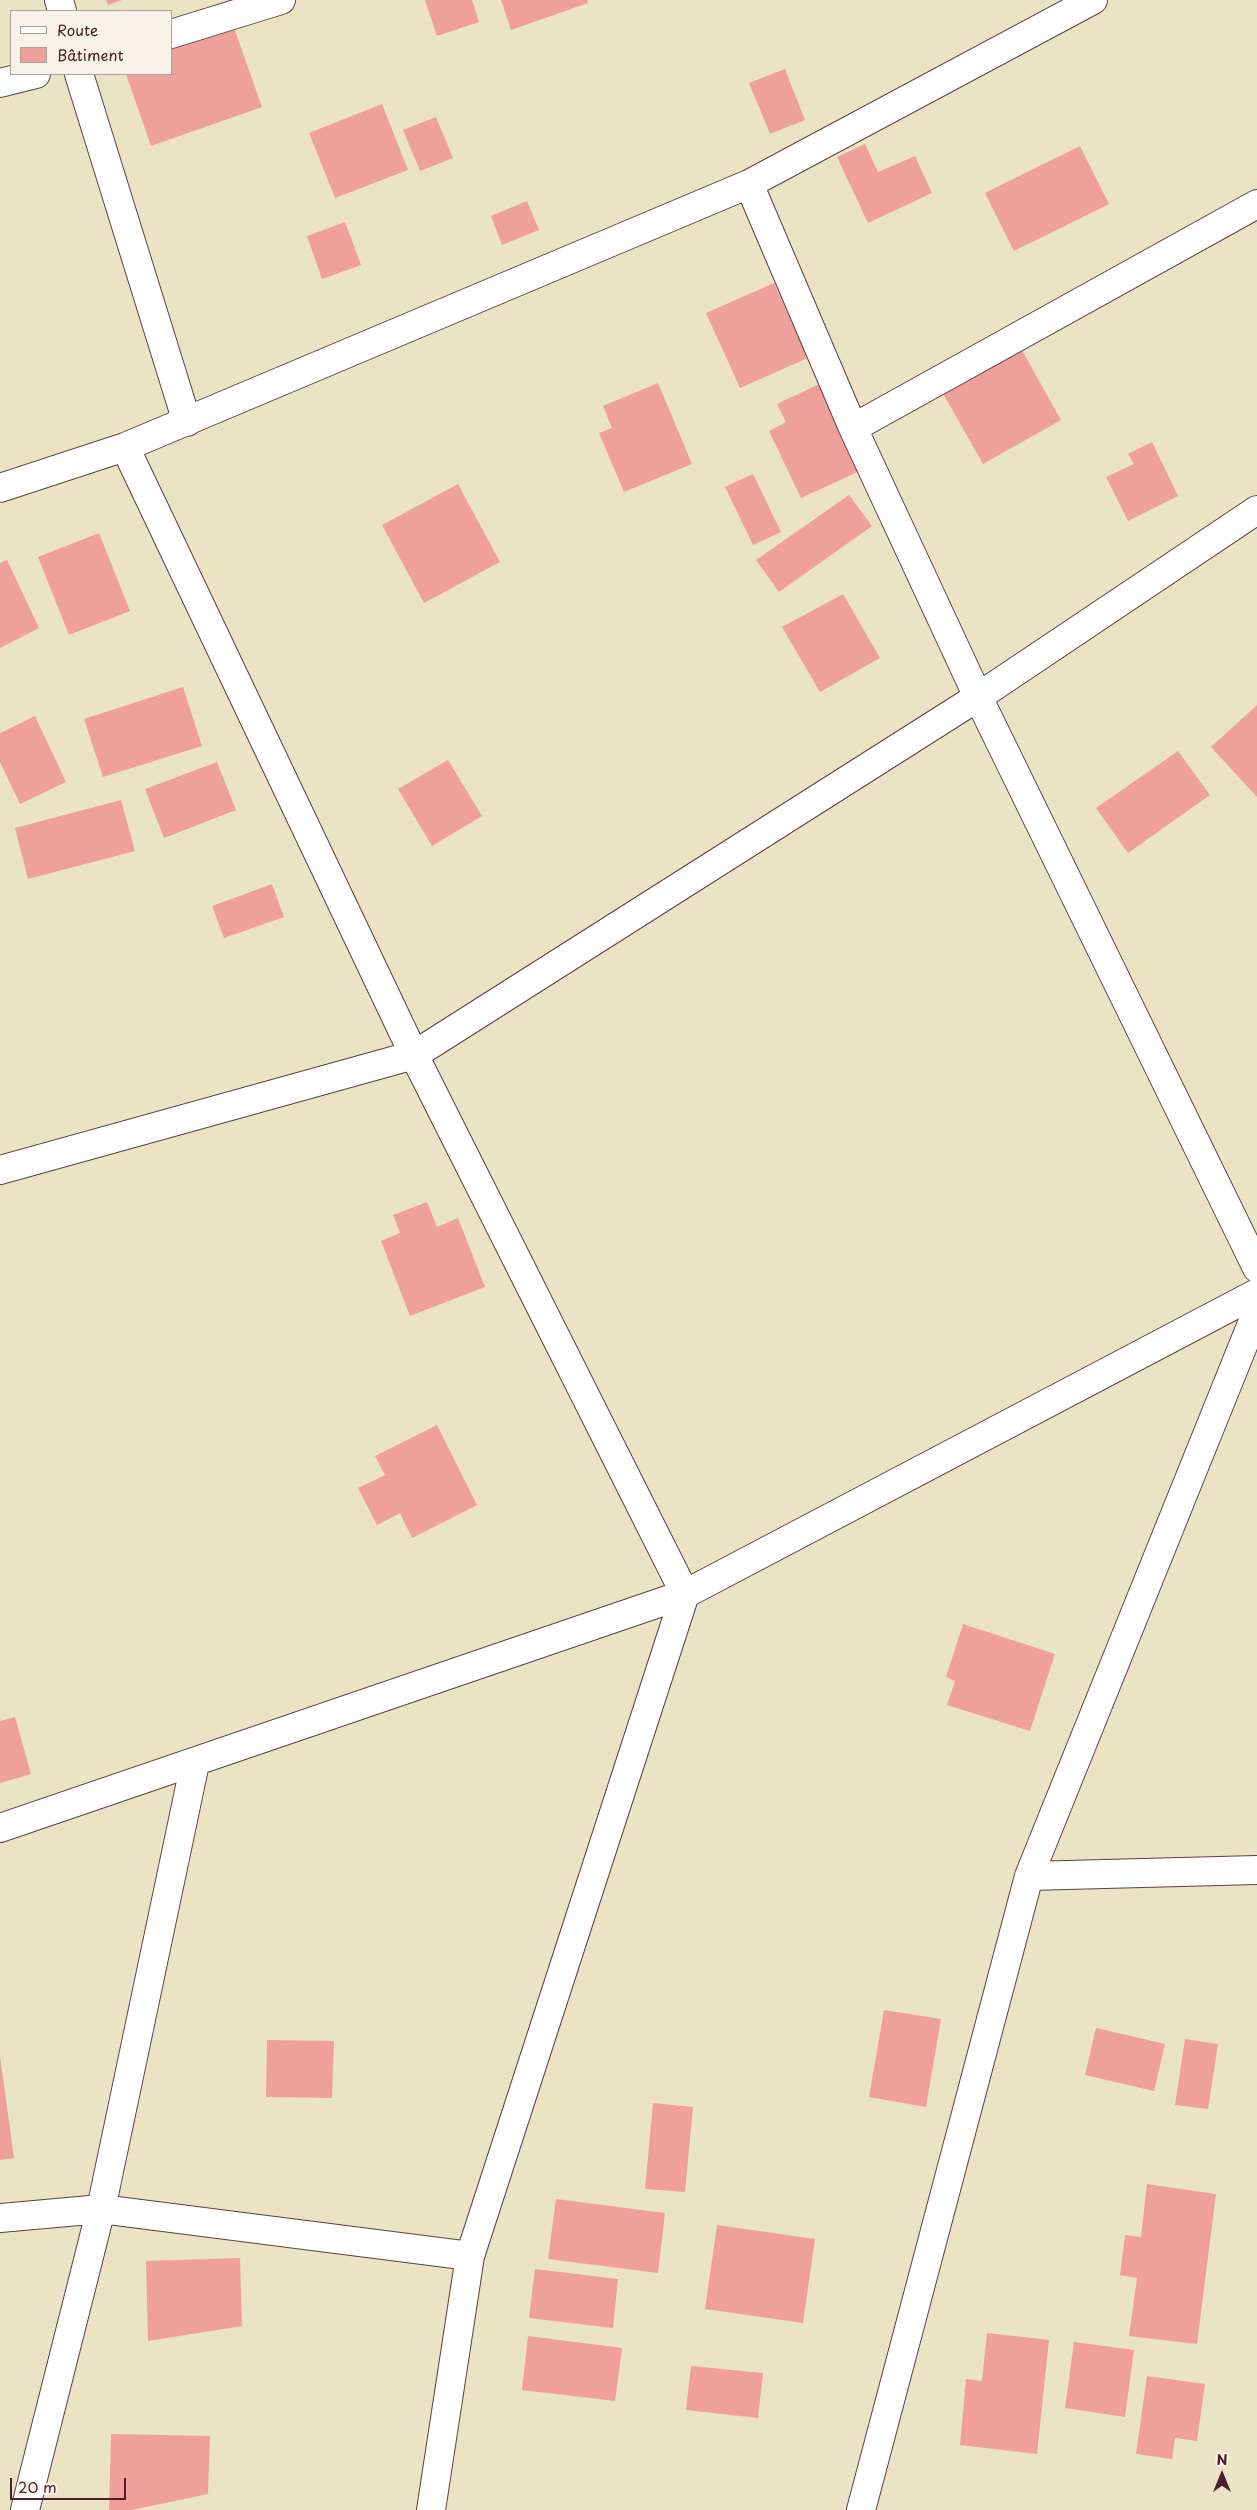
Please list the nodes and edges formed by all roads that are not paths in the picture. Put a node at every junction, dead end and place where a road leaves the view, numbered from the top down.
1 (281, 0) edge
2 (1092, 0) edge
3 (172, 34) edge
4 (32, 75) edge
5 (79, 75) edge
6 (0, 83) edge
7 (750, 184) junction
8 (1257, 204) edge
9 (187, 422) junction
10 (853, 428) junction
11 (125, 448) junction
12 (0, 488) edge
13 (1257, 510) edge
14 (978, 697) junction
15 (414, 1055) junction
16 (0, 1170) edge
17 (1257, 1268) edge
18 (1257, 1293) edge
19 (1257, 1311) edge
20 (685, 1594) junction
21 (194, 1763) junction
22 (0, 1828) edge
23 (1257, 1870) edge
24 (1028, 1876) junction
25 (102, 2209) junction
26 (0, 2218) edge
27 (470, 2256) junction
28 (25, 2510) edge
29 (431, 2510) edge
30 (861, 2510) edge

1 - 3 street
2 - 7 street
4 - 6 street
5 - 9 street
7 - 9 street
7 - 10 street
8 - 10 street
9 - 11 street
10 - 14 street
11 - 12 street
11 - 15 street
13 - 14 street
14 - 15 street
14 - 17 street
15 - 16 street
15 - 20 street
18 - 20 street
19 - 24 street
20 - 21 street
20 - 27 street
21 - 22 street
21 - 25 street
23 - 24 street
24 - 30 street
25 - 26 street
25 - 27 street
25 - 28 street
27 - 29 street

